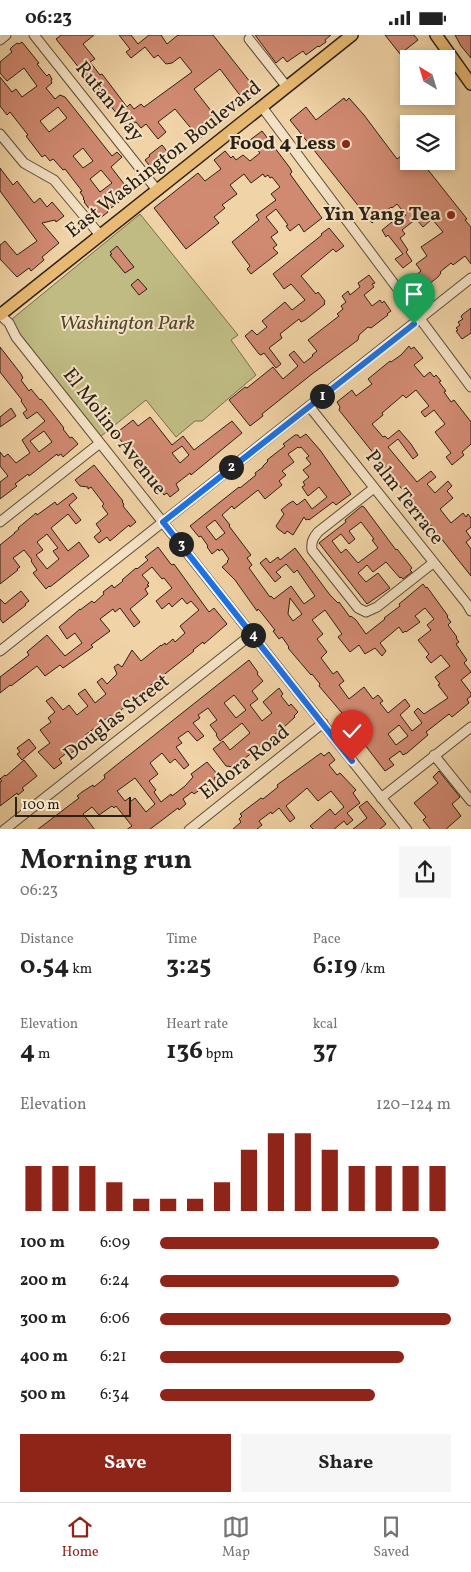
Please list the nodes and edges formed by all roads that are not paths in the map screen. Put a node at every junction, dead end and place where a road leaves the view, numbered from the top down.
1 (6, 35) edge
2 (34, 35) edge
3 (351, 35) edge
4 (436, 35) edge
5 (249, 39) dead end
6 (0, 40) edge
7 (471, 84) edge
8 (288, 87) junction
9 (262, 107) junction
10 (0, 134) edge
11 (157, 190) junction
12 (100, 235) junction
13 (471, 279) edge
14 (0, 315) edge
15 (420, 319) junction
16 (471, 387) edge
17 (309, 406) junction
18 (100, 443) junction
19 (374, 488) junction
20 (0, 522) edge
21 (163, 522) junction
22 (433, 563) junction
23 (471, 611) edge
24 (252, 634) junction
25 (0, 651) edge
26 (323, 723) junction
27 (471, 727) edge
28 (434, 755) junction
29 (381, 798) junction
30 (471, 801) edge
31 (4, 829) edge
32 (189, 829) edge
33 (406, 829) edge

1 - 6 street
2 - 11 street, Rutan Way
3 - 8 main road, East Washington Boulevard
4 - 7 main road
5 - 8 street
8 - 9 main road, East Washington Boulevard
9 - 11 main road, East Washington Boulevard
9 - 15 street
10 - 12 street
11 - 12 main road, East Washington Boulevard
12 - 14 main road, East Washington Boulevard
13 - 15 street
14 - 18 street, El Molino Avenue
15 - 16 street
15 - 17 street
17 - 19 street, Palm Terrace
17 - 21 street
18 - 20 street
18 - 21 street, El Molino Avenue
19 - 22 street, Palm Terrace
19 - 22 street
21 - 24 street, El Molino Avenue
21 - 25 street
22 - 23 street, Palm Terrace
24 - 26 street, El Molino Avenue
24 - 31 street, Douglas Street
26 - 29 street, El Molino Avenue
26 - 32 street, Eldora Road
27 - 28 street
28 - 29 street
28 - 30 street
29 - 33 street, El Molino Avenue

